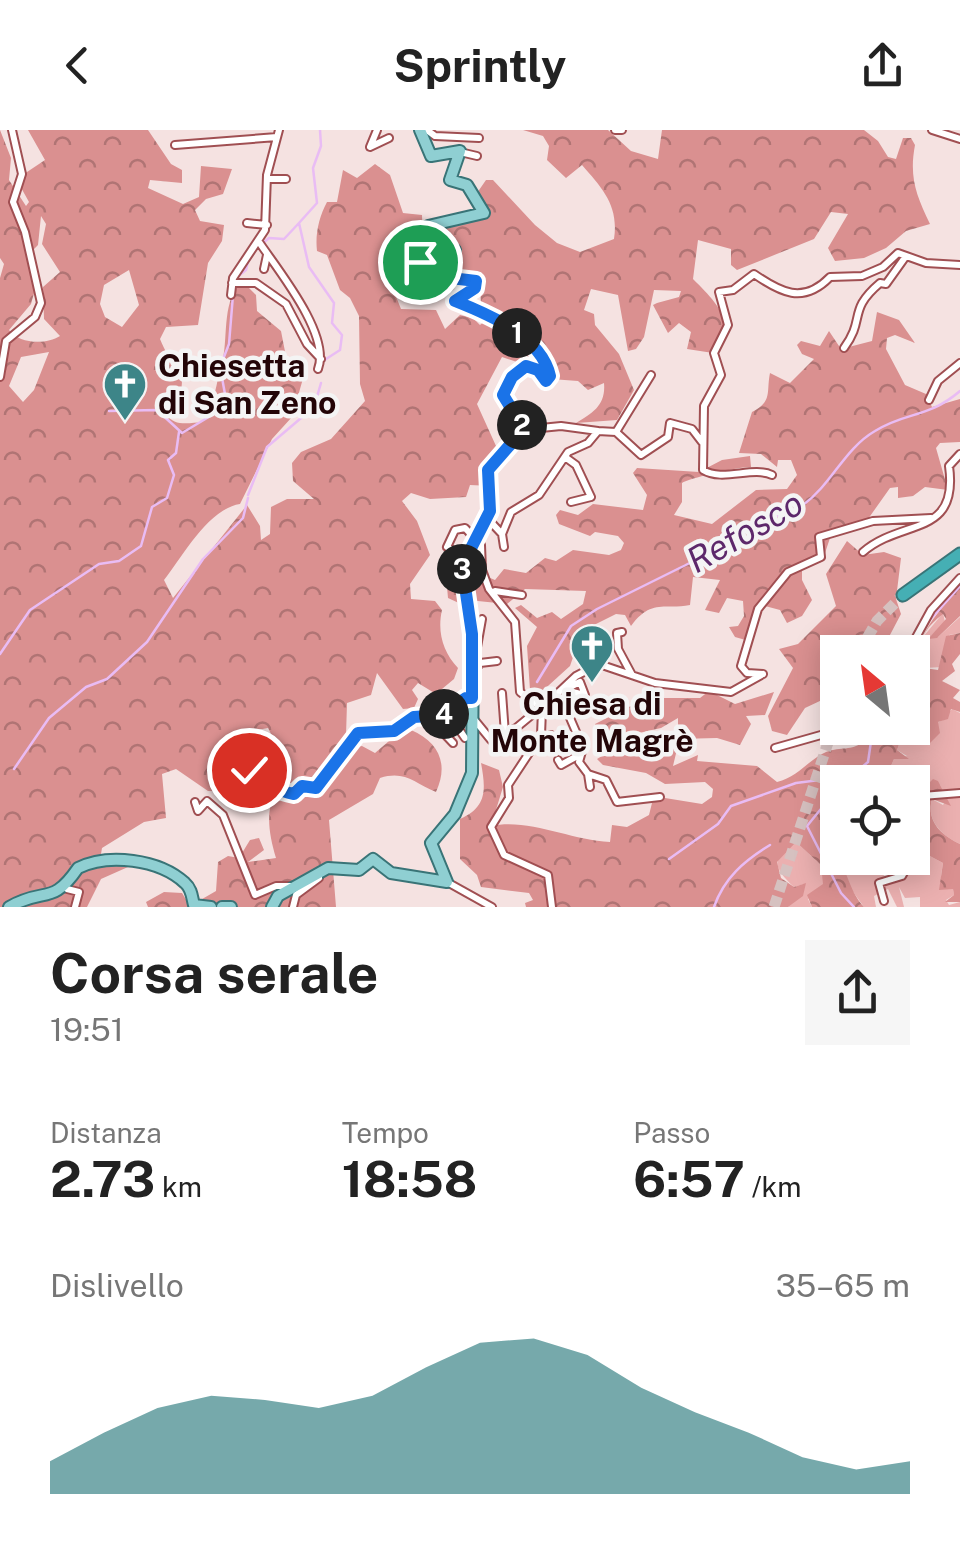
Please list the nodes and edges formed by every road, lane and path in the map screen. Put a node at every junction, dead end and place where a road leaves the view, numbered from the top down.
1 (12, 130) edge
2 (377, 130) edge
3 (424, 130) edge
4 (932, 130) edge
5 (278, 133) edge
6 (261, 135) edge
7 (389, 138) dead end
8 (479, 138) dead end
9 (960, 139) edge
10 (175, 145) dead end
11 (460, 152) junction
12 (477, 156) dead end
13 (286, 178) dead end
14 (267, 179) junction
15 (247, 223) dead end
16 (267, 225) junction
17 (260, 244) junction
18 (268, 254) junction
19 (906, 256) junction
20 (960, 265) edge
21 (261, 269) dead end
22 (434, 271) junction
23 (233, 283) junction
24 (417, 289) dead end
25 (231, 295) dead end
26 (222, 297) dead end
27 (844, 348) dead end
28 (320, 358) junction
29 (960, 363) edge
30 (318, 369) dead end
31 (651, 375) dead end
32 (0, 377) edge
33 (929, 400) dead end
34 (506, 404) junction
35 (598, 431) junction
36 (616, 432) junction
37 (702, 442) junction
38 (960, 454) edge
39 (564, 457) junction
40 (772, 475) dead end
41 (571, 502) dead end
42 (487, 518) junction
43 (930, 518) junction
44 (502, 534) junction
45 (478, 540) junction
46 (504, 548) dead end
47 (863, 552) dead end
48 (960, 554) edge
49 (462, 566) junction
50 (960, 578) edge
51 (489, 588) junction
52 (902, 595) tunnel mouth
53 (522, 596) dead end
54 (482, 619) dead end
55 (622, 632) dead end
56 (916, 635) edge
57 (497, 661) dead end
58 (477, 668) junction
59 (632, 675) junction
60 (472, 690) junction
61 (566, 692) junction
62 (502, 693) dead end
63 (541, 708) junction
64 (448, 712) junction
65 (438, 716) junction
66 (472, 718) junction
67 (505, 734) junction
68 (551, 735) dead end
69 (820, 735) edge
70 (465, 738) dead end
71 (536, 741) junction
72 (453, 743) dead end
73 (778, 748) dead end
74 (582, 754) junction
75 (558, 760) dead end
76 (240, 771) dead end
77 (588, 774) junction
78 (590, 787) dead end
79 (960, 792) edge
80 (930, 795) edge
81 (660, 797) dead end
82 (194, 802) dead end
83 (320, 873) junction
84 (903, 875) edge
85 (447, 882) junction
86 (298, 886) junction
87 (67, 890) junction
88 (884, 901) dead end
89 (9, 907) edge
90 (76, 907) edge
91 (211, 907) edge
92 (222, 907) edge
93 (232, 907) edge
94 (272, 907) edge
95 (293, 907) edge
96 (492, 907) edge
97 (552, 907) edge

1 - 32 street
2 - 7 street
3 - 8 street
3 - 11 main road
4 - 9 street
5 - 6 street
5 - 14 street
6 - 10 street
11 - 12 street
11 - 22 main road
13 - 14 street
14 - 16 street
15 - 16 street
16 - 17 street
17 - 18 street
17 - 23 street
18 - 21 street
18 - 28 street
19 - 20 street
19 - 27 street
19 - 37 street
22 - 24 street
22 - 34 main road
23 - 25 street
23 - 26 street
23 - 28 street
28 - 30 street
29 - 33 street
31 - 36 street
34 - 35 street
34 - 42 main road
35 - 36 street
35 - 39 street
36 - 37 street
37 - 40 street
38 - 43 street
39 - 41 street
39 - 44 street
42 - 44 street
42 - 45 main road
43 - 47 street
43 - 59 street
44 - 46 street
45 - 49 main road
45 - 49 street
45 - 51 street
48 - 52 highway
49 - 60 main road
50 - 56 street
51 - 53 street
51 - 63 street
54 - 58 street
55 - 59 street
57 - 58 street
58 - 60 street
59 - 61 street
60 - 64 street
60 - 66 main road
61 - 61 street
61 - 63 street
61 - 74 street
62 - 67 street
63 - 67 street
63 - 71 street
64 - 65 street
64 - 70 street
65 - 72 street
65 - 76 street
66 - 67 street
66 - 85 main road
68 - 71 street
69 - 73 street
71 - 97 street
74 - 75 street
74 - 77 street
77 - 78 street
77 - 81 street
79 - 80 street
82 - 86 street
83 - 85 main road
83 - 86 main road
83 - 95 street
84 - 88 street
85 - 96 street
86 - 94 main road
87 - 89 main road
87 - 90 street
87 - 91 main road
92 - 93 main road

